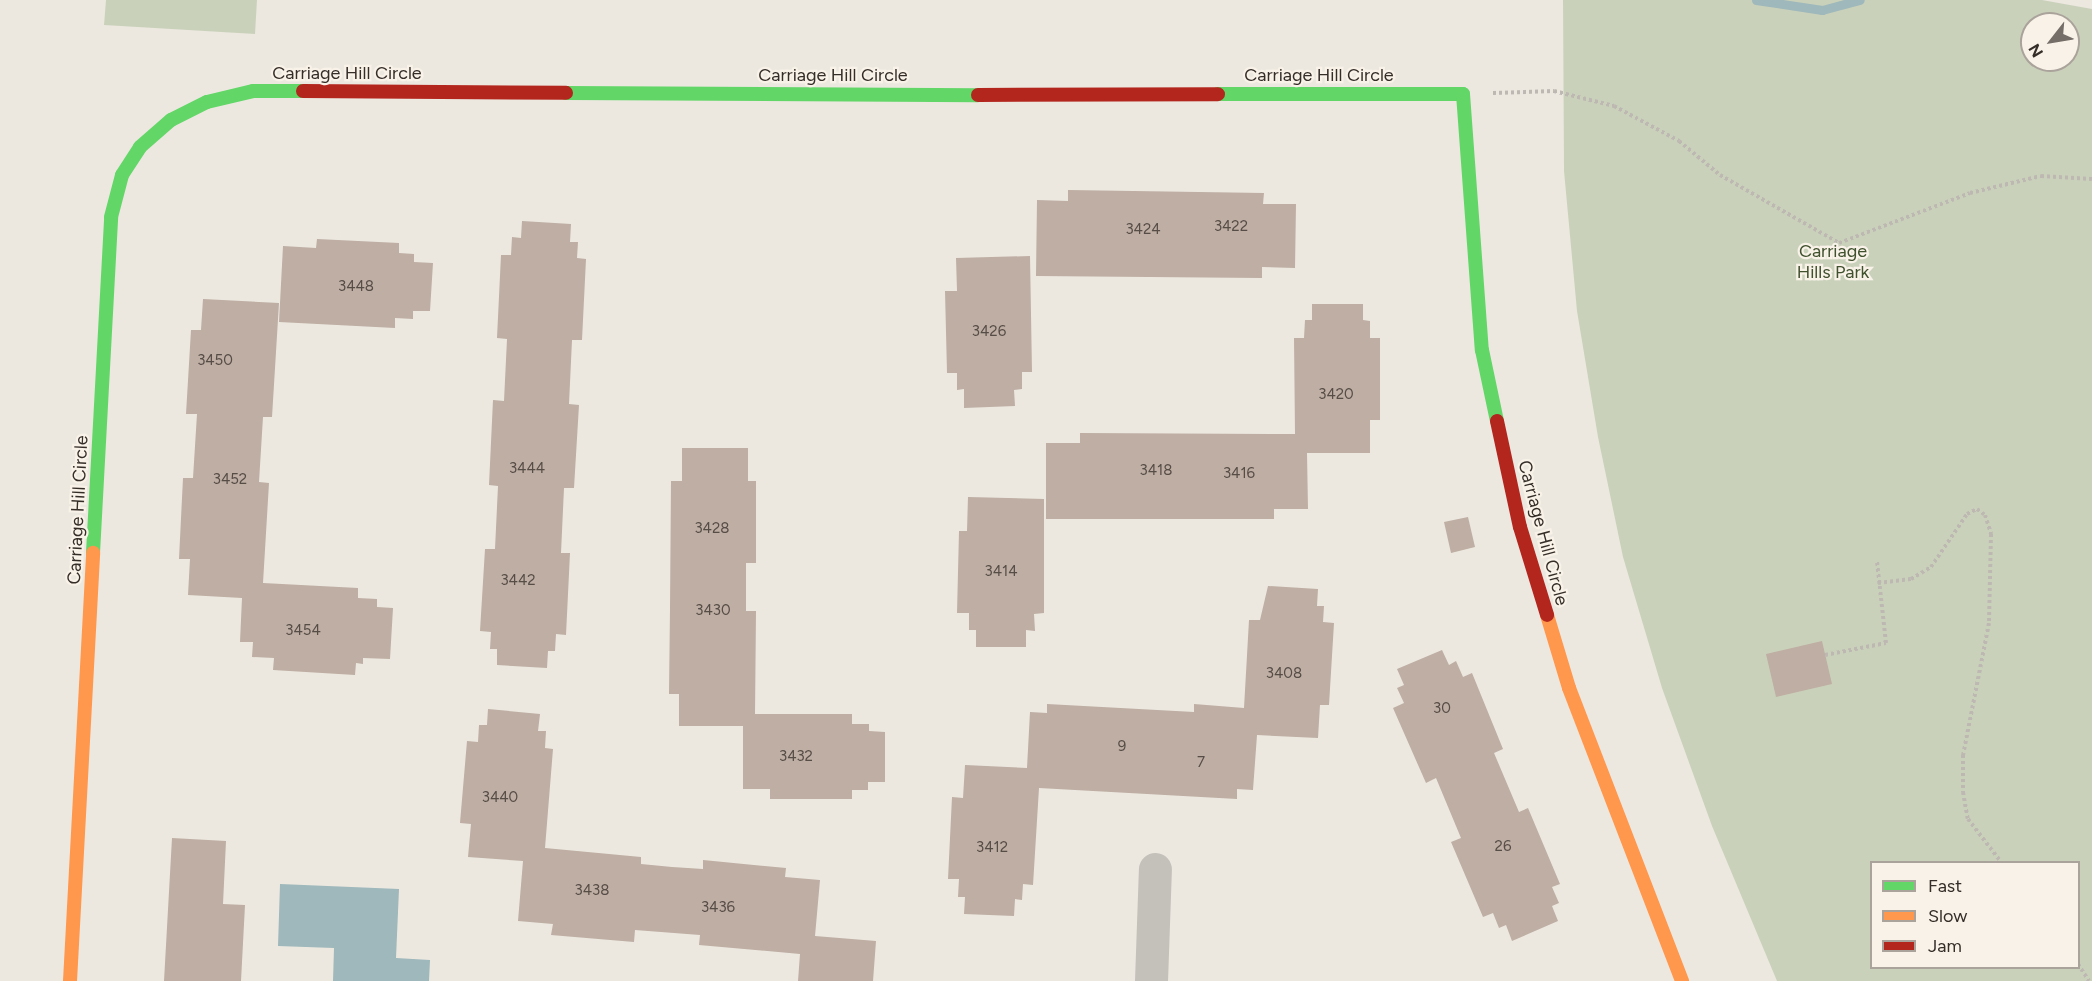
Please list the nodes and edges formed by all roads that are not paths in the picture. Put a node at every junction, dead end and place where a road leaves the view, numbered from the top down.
1 (1155, 869) dead end
2 (70, 981) edge
3 (1150, 981) edge
4 (1682, 981) edge

1 - 3 street
2 - 4 street, Carriage Hill Circle

